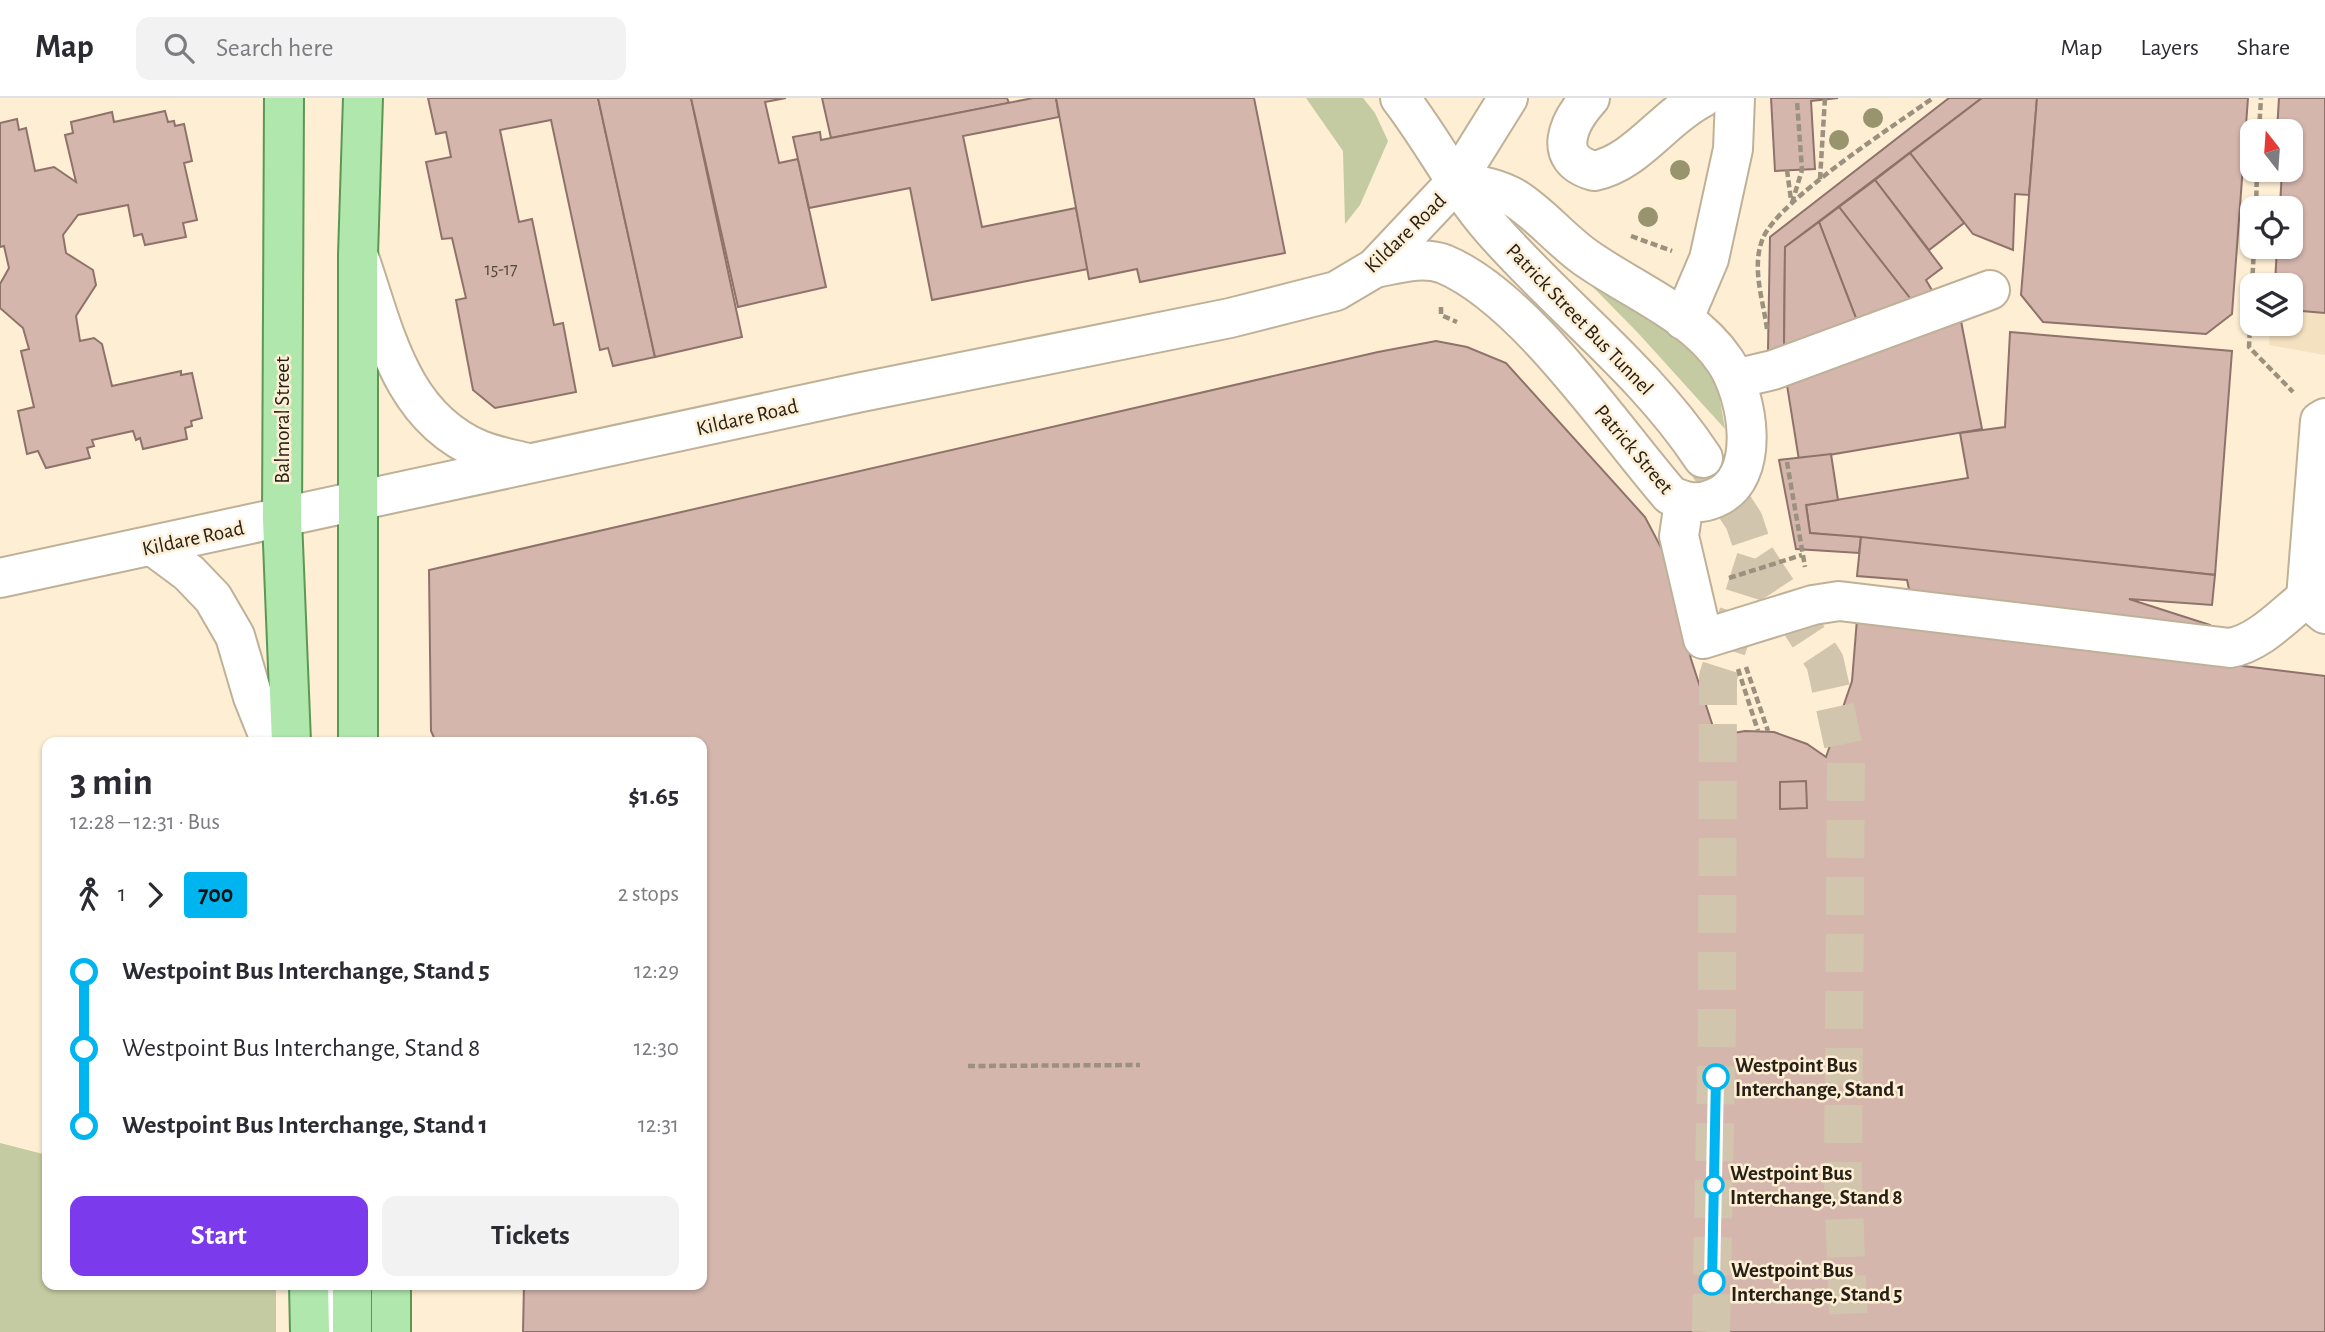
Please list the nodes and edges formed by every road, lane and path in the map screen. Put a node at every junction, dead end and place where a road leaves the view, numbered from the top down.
1 (284, 98) edge
2 (363, 98) edge
3 (1400, 98) edge
4 (1508, 98) edge
5 (1590, 98) edge
6 (1702, 98) edge
7 (1735, 98) edge
8 (1825, 98) edge
9 (1933, 98) edge
10 (2261, 98) edge
11 (1797, 101) dead end
12 (2260, 119) edge
13 (1787, 170) dead end
14 (1820, 180) junction
15 (1455, 183) junction
16 (1792, 204) junction
17 (358, 255) junction
18 (2253, 259) edge
19 (1375, 268) junction
20 (1990, 290) dead end
21 (1683, 320) junction
22 (1773, 370) junction
23 (1735, 379) junction
24 (2323, 420) edge
25 (1786, 452) dead end
26 (1703, 458) tunnel mouth
27 (533, 465) junction
28 (358, 499) junction
29 (1684, 502) junction
30 (282, 519) junction
31 (154, 547) junction
32 (1800, 547) dead end
33 (1802, 555) dead end
34 (0, 578) edge
35 (1691, 589) junction
36 (2315, 606) edge
37 (1730, 631) junction
38 (1758, 731) dead end
39 (1768, 731) dead end
40 (269, 737) edge
41 (291, 737) edge
42 (358, 737) edge
43 (1140, 1065) dead end
44 (968, 1066) dead end
45 (309, 1290) edge
46 (330, 1290) edge
47 (352, 1290) edge
48 (391, 1290) edge
49 (310, 1332) edge
50 (330, 1332) edge
51 (352, 1332) edge
52 (391, 1332) edge

1 - 30 main road, Balmoral Street
2 - 17 main road
3 - 15 street, Patrick Street Bus Tunnel
4 - 15 street, Kildare Road
5 - 6 street
7 - 21 street
8 - 14 path
9 - 14 path
10 - 12 path
11 - 16 path
13 - 16 path
14 - 16 path
15 - 19 street, Kildare Road
15 - 21 street, Patrick Street
15 - 26 street, Patrick Street Bus Tunnel
16 - 22 path
17 - 27 street
17 - 28 main road
18 - 24 path
19 - 27 street, Kildare Road
19 - 29 street, Patrick Street
20 - 22 street
21 - 23 street, Patrick Street
22 - 23 street
23 - 29 street, Patrick Street
24 - 36 street
25 - 32 path
27 - 28 street, Kildare Road
28 - 30 street, Kildare Road
28 - 42 main road
29 - 35 street
30 - 31 street, Kildare Road
30 - 41 main road, Balmoral Street
31 - 34 street, Kildare Road
31 - 40 street
33 - 35 path
35 - 37 street
36 - 37 street
37 - 38 path
37 - 39 path
43 - 44 path
45 - 49 main road
46 - 50 street
47 - 51 main road
48 - 52 main road

